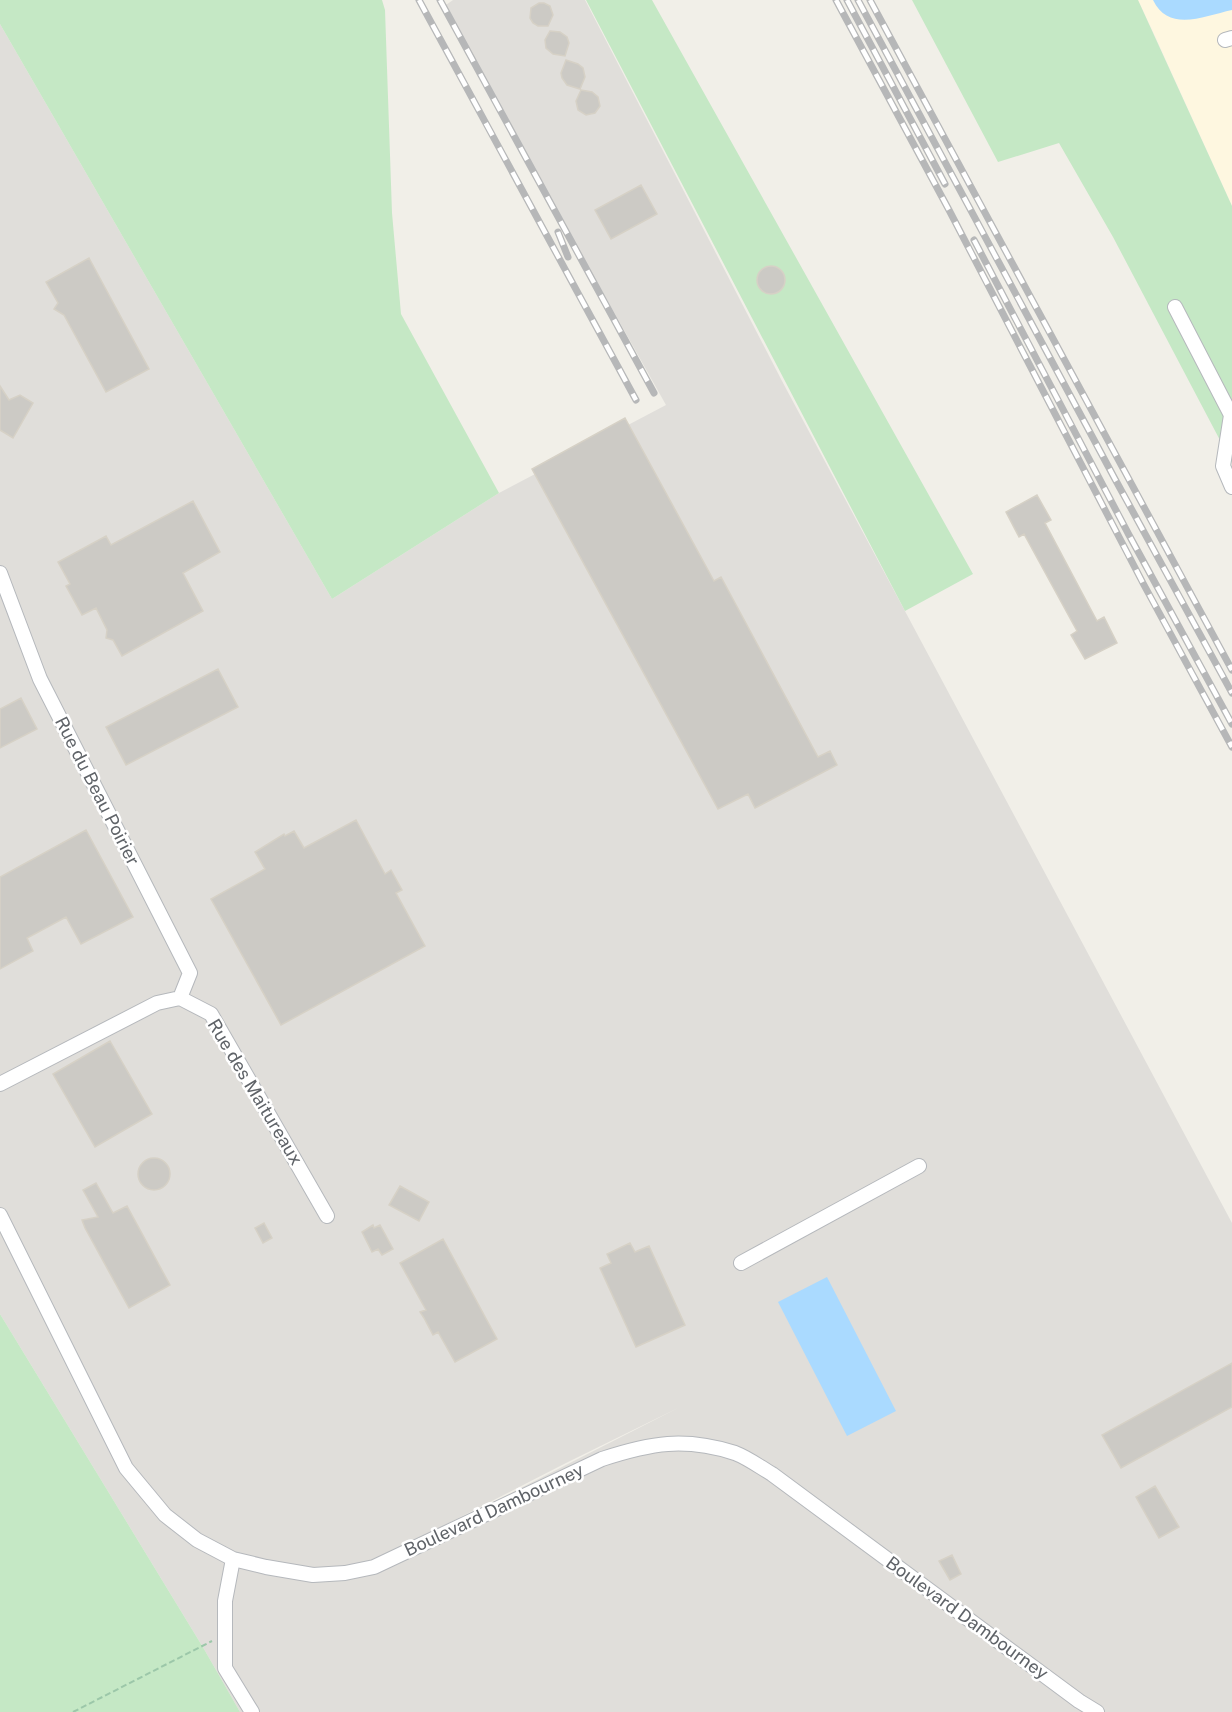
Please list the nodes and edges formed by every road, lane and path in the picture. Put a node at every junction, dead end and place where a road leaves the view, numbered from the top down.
1 (1175, 307) dead end
2 (1232, 487) edge
3 (1, 578) edge
4 (180, 998) junction
5 (0, 1084) edge
6 (919, 1166) dead end
7 (0, 1215) edge
8 (327, 1216) dead end
9 (741, 1263) dead end
10 (233, 1559) junction
11 (225, 1634) junction
12 (73, 1712) edge
13 (252, 1712) edge
14 (1097, 1712) edge

1 - 2 street
3 - 4 street, Rue du Beau Poirier
4 - 5 street
4 - 8 street, Rue des Maitureaux
6 - 9 street
7 - 10 street, Boulevard Dambourney
10 - 11 street
10 - 14 street, Boulevard Dambourney
11 - 12 path
11 - 13 street

